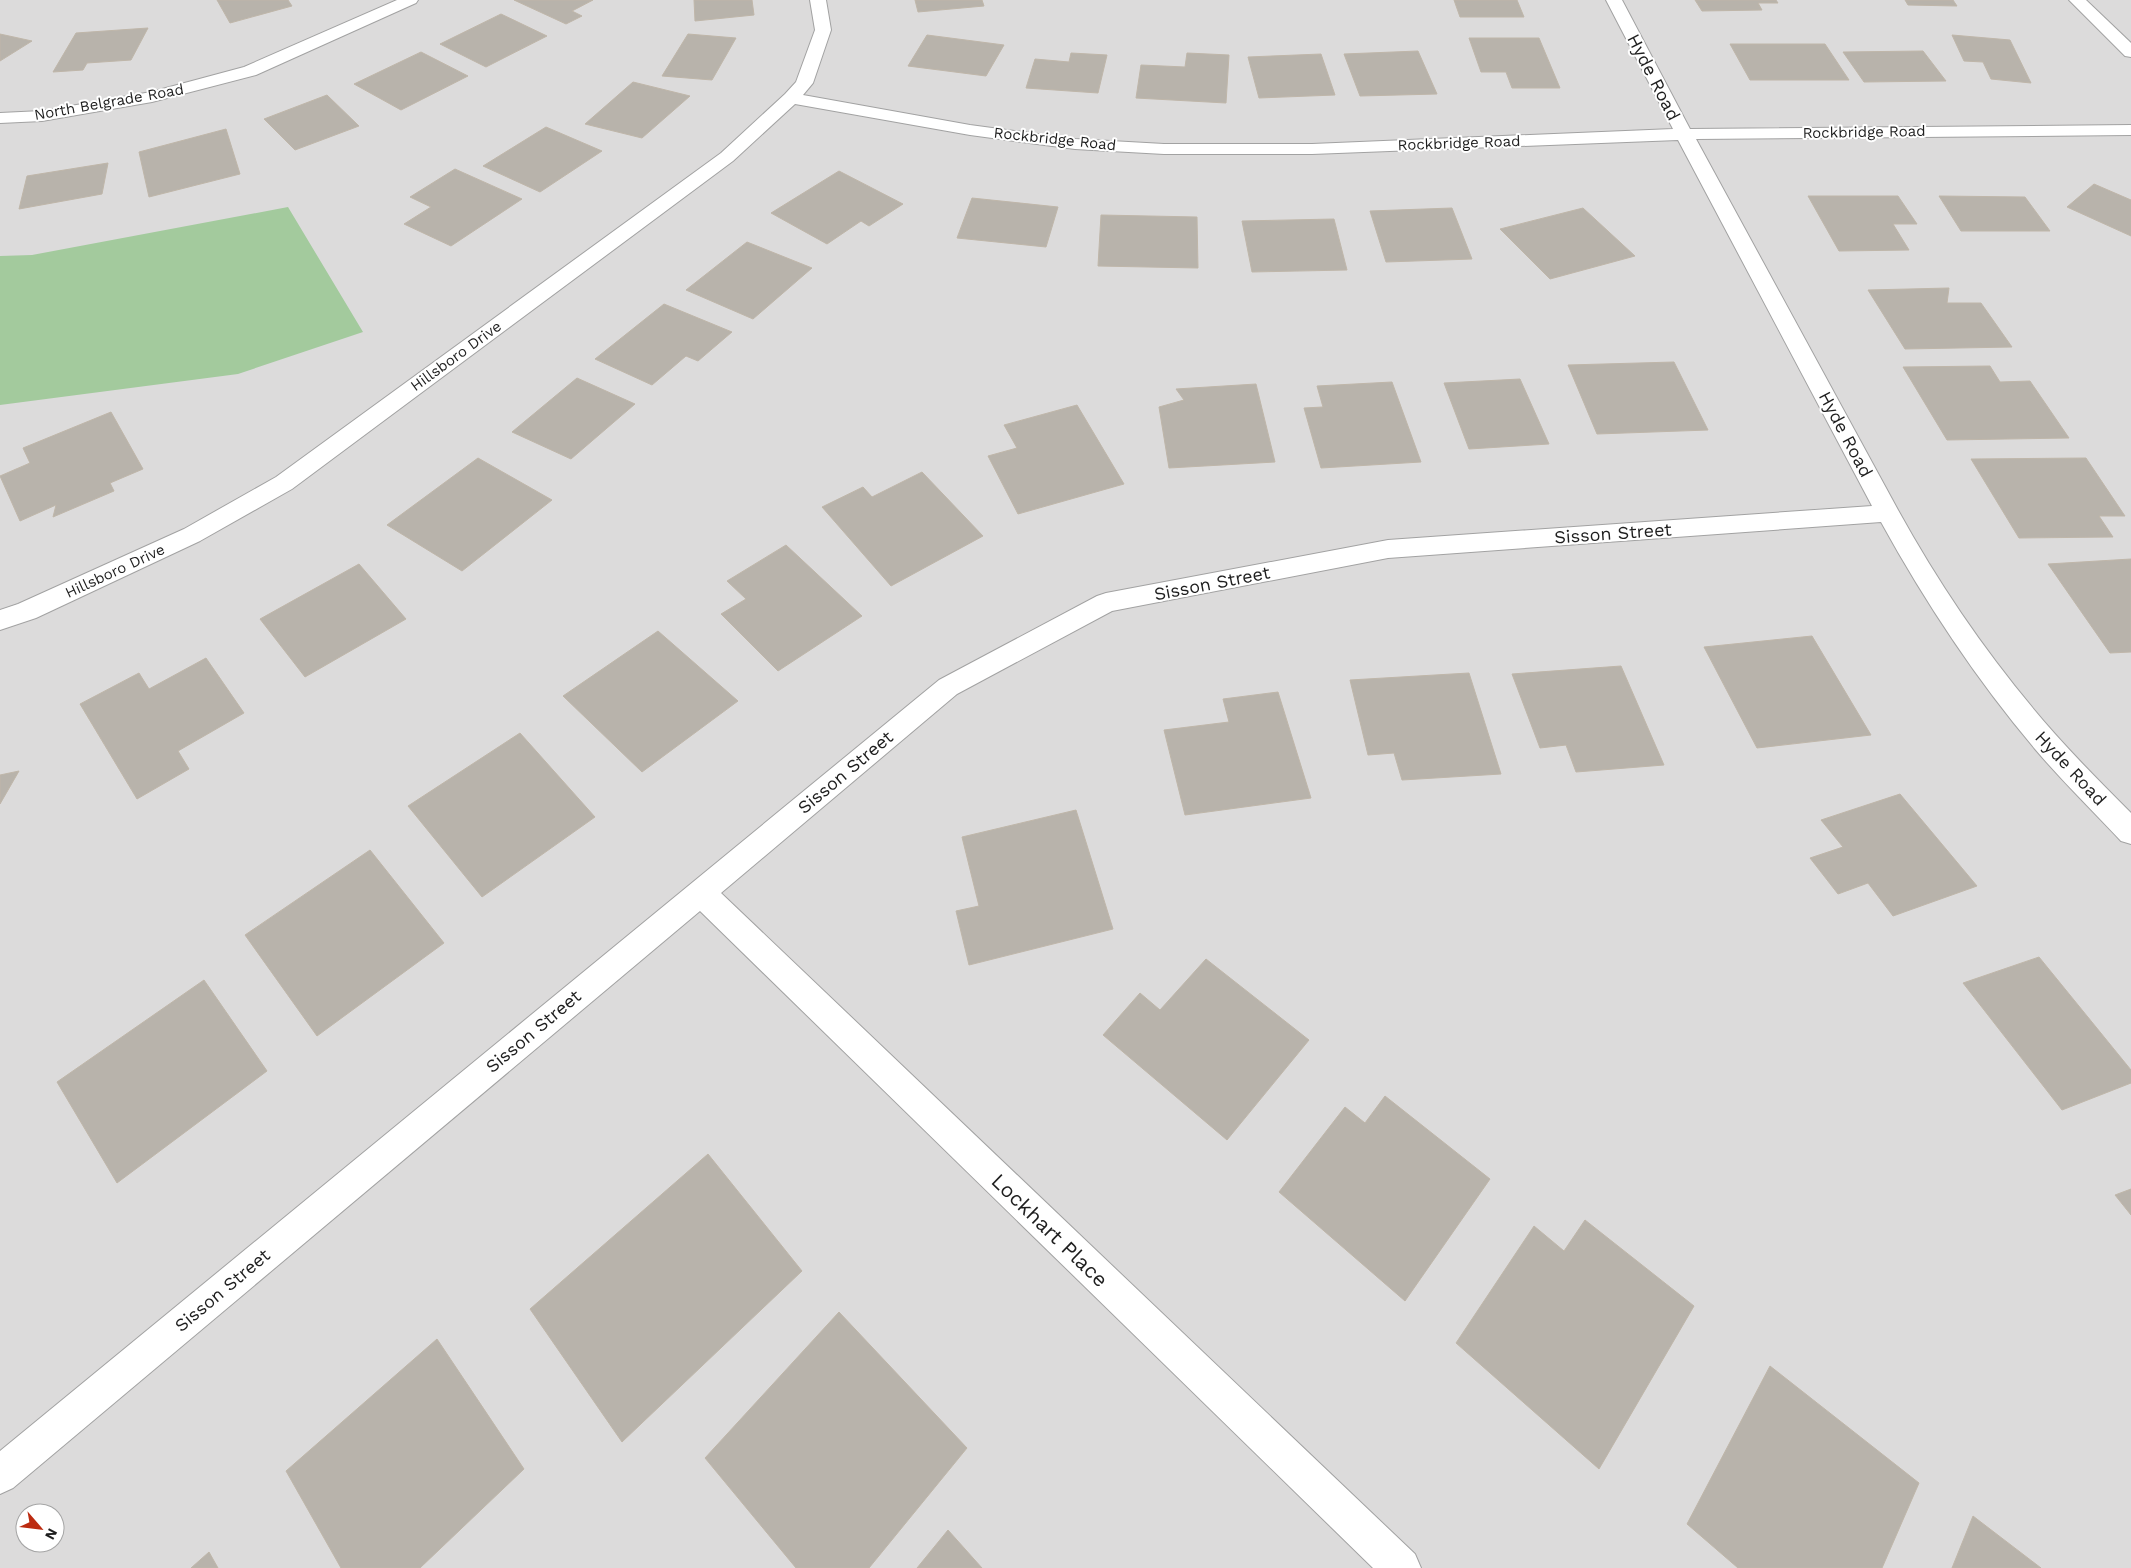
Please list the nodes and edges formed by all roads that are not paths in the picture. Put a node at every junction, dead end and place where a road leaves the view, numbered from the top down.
1 (410, 0) edge
2 (818, 0) edge
3 (1614, 0) edge
4 (2077, 0) edge
5 (2131, 52) edge
6 (791, 98) junction
7 (0, 118) edge
8 (2131, 130) edge
9 (1684, 134) junction
10 (1887, 513) junction
11 (0, 620) edge
12 (2131, 832) edge
13 (700, 892) junction
14 (0, 1475) edge
15 (1401, 1568) edge

1 - 7 street, North Belgrade Road
2 - 6 street, Hillsboro Drive
3 - 9 street, Hyde Road
4 - 5 street
6 - 9 street, Rockbridge Road
6 - 11 street, Hillsboro Drive
8 - 9 street, Rockbridge Road
9 - 10 street, Hyde Road
10 - 12 street, Hyde Road
10 - 13 street, Sisson Street
13 - 14 street, Sisson Street
13 - 15 street, Lockhart Place

